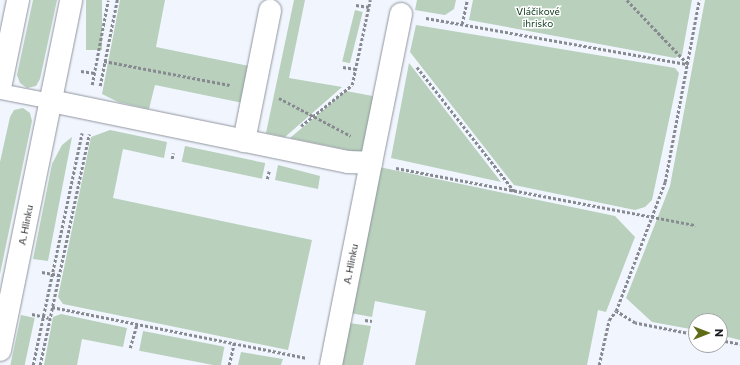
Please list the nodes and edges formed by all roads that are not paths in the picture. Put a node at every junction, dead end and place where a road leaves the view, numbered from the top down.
1 (18, 0) edge
2 (71, 0) edge
3 (270, 11) dead end
4 (401, 14) road end
5 (0, 88) edge
6 (0, 91) edge
7 (50, 101) junction
8 (244, 141) junction
9 (371, 163) junction
10 (0, 350) edge
11 (323, 363) edge

1 - 5 street
2 - 7 street, A. Hlinku
3 - 8 street
4 - 9 street, A. Hlinku
6 - 7 lane
7 - 8 street
7 - 10 street, A. Hlinku
8 - 9 street
9 - 11 street, A. Hlinku

